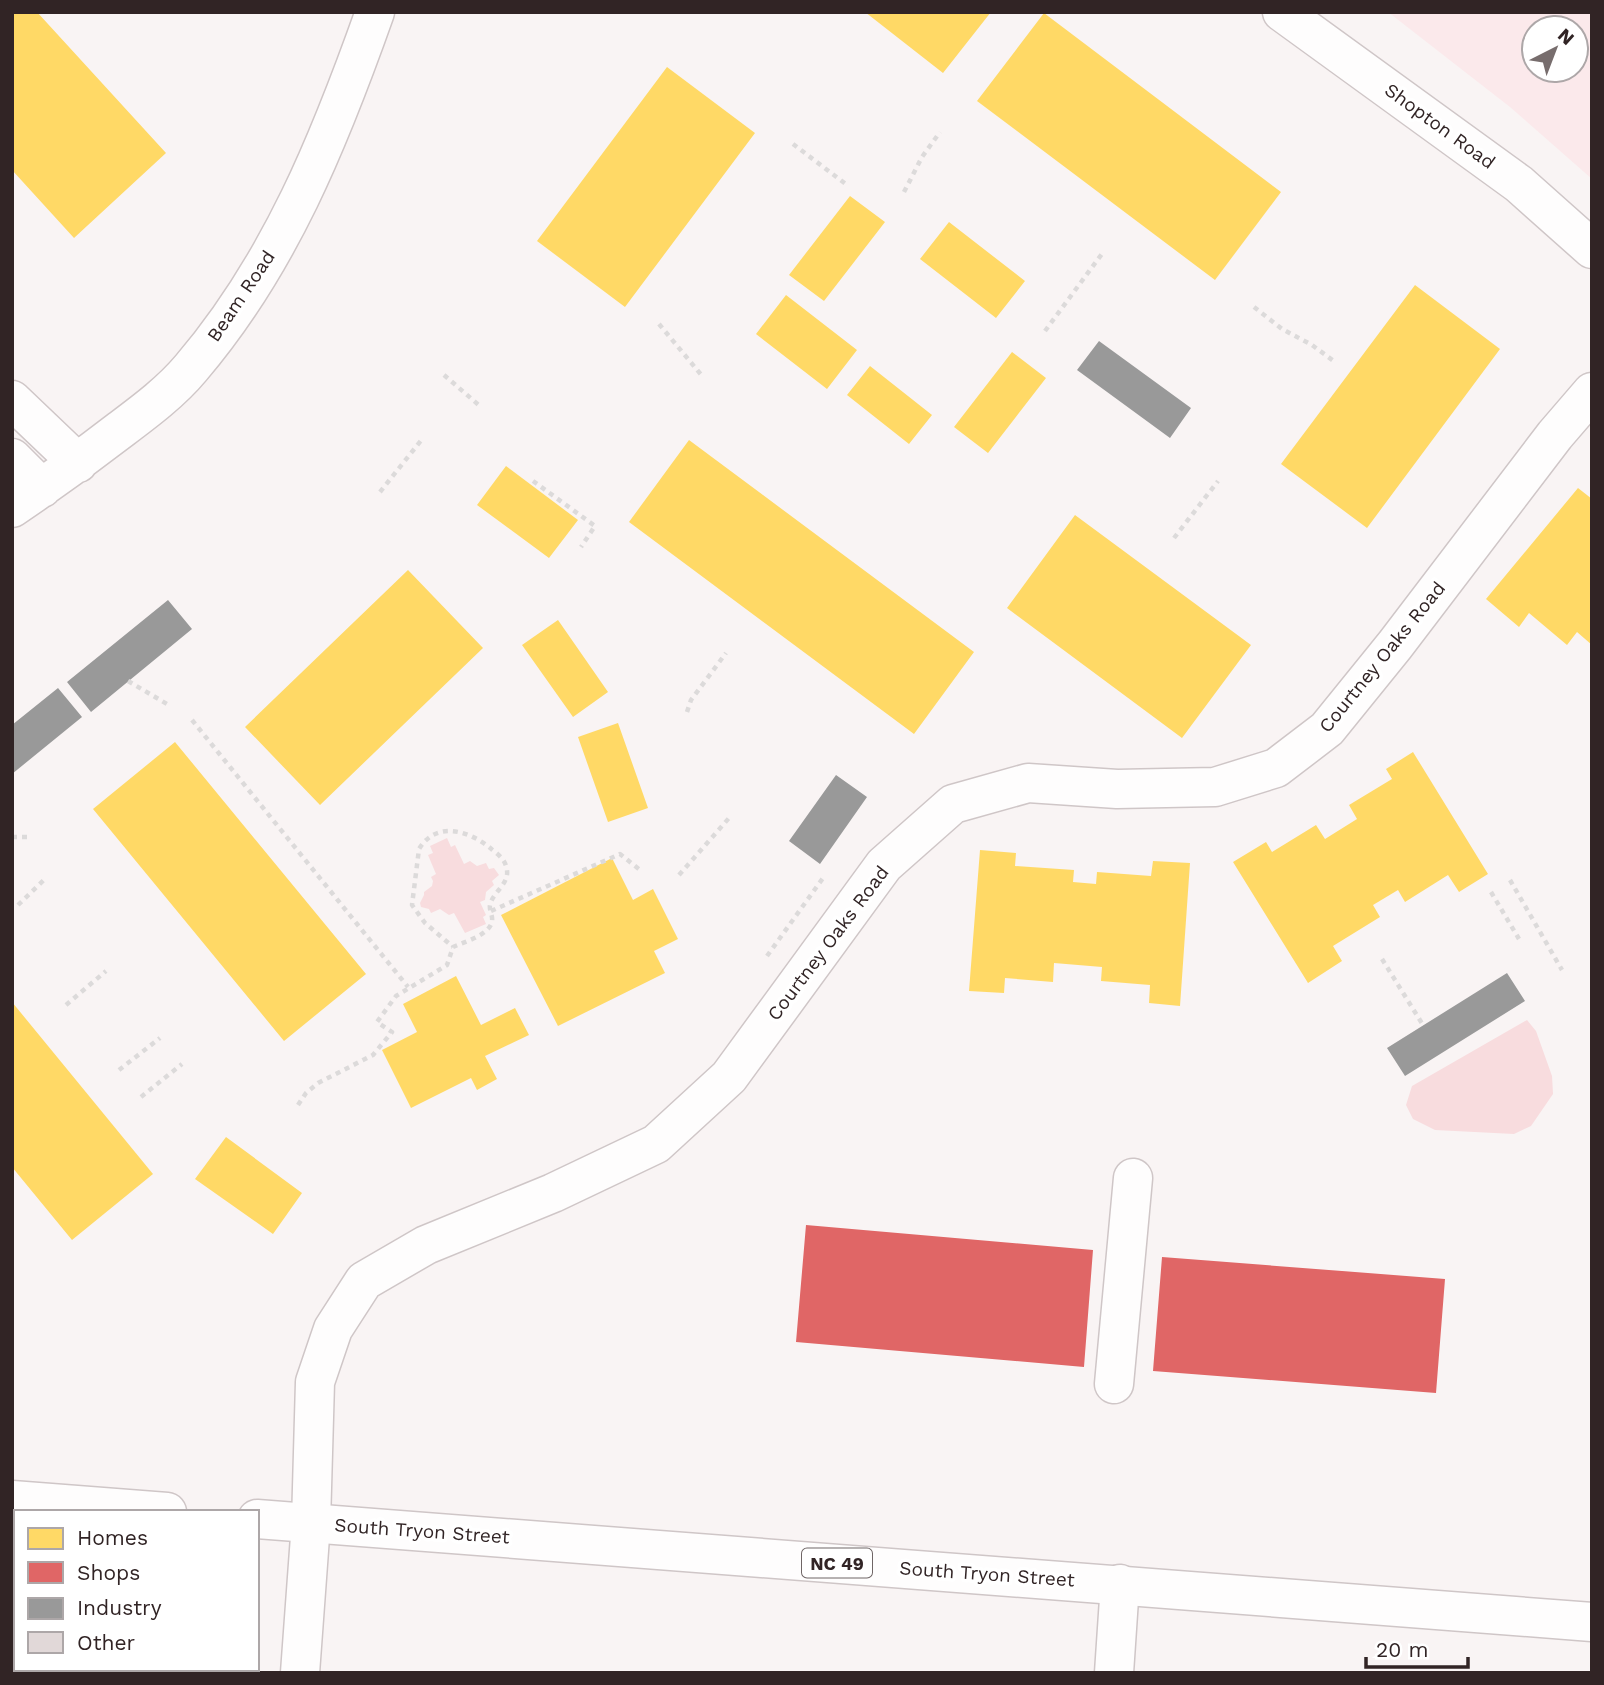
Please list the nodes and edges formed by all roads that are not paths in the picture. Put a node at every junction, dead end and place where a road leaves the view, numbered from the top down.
1 (375, 12) edge
2 (1282, 12) edge
3 (1592, 249) edge
4 (1592, 392) edge
5 (12, 400) edge
6 (12, 458) edge
7 (78, 463) junction
8 (27, 498) edge
9 (1133, 1178) dead end
10 (1114, 1384) dead end
11 (12, 1500) edge
12 (141, 1510) edge
13 (259, 1519) edge
14 (311, 1523) junction
15 (1120, 1584) junction
16 (1592, 1622) edge
17 (300, 1673) edge
18 (1114, 1673) edge

1 - 7 street, Beam Road
2 - 3 street, Shopton Road
4 - 14 street, Courtney Oaks Road
5 - 7 street
6 - 8 street
7 - 8 street, Beam Road
9 - 10 street
11 - 12 street
13 - 14 street, South Tryon Street / NC 49
14 - 15 street, South Tryon Street / NC 49
14 - 17 street, Courtney Oaks Road
15 - 16 street, South Tryon Street / NC 49
15 - 18 street

